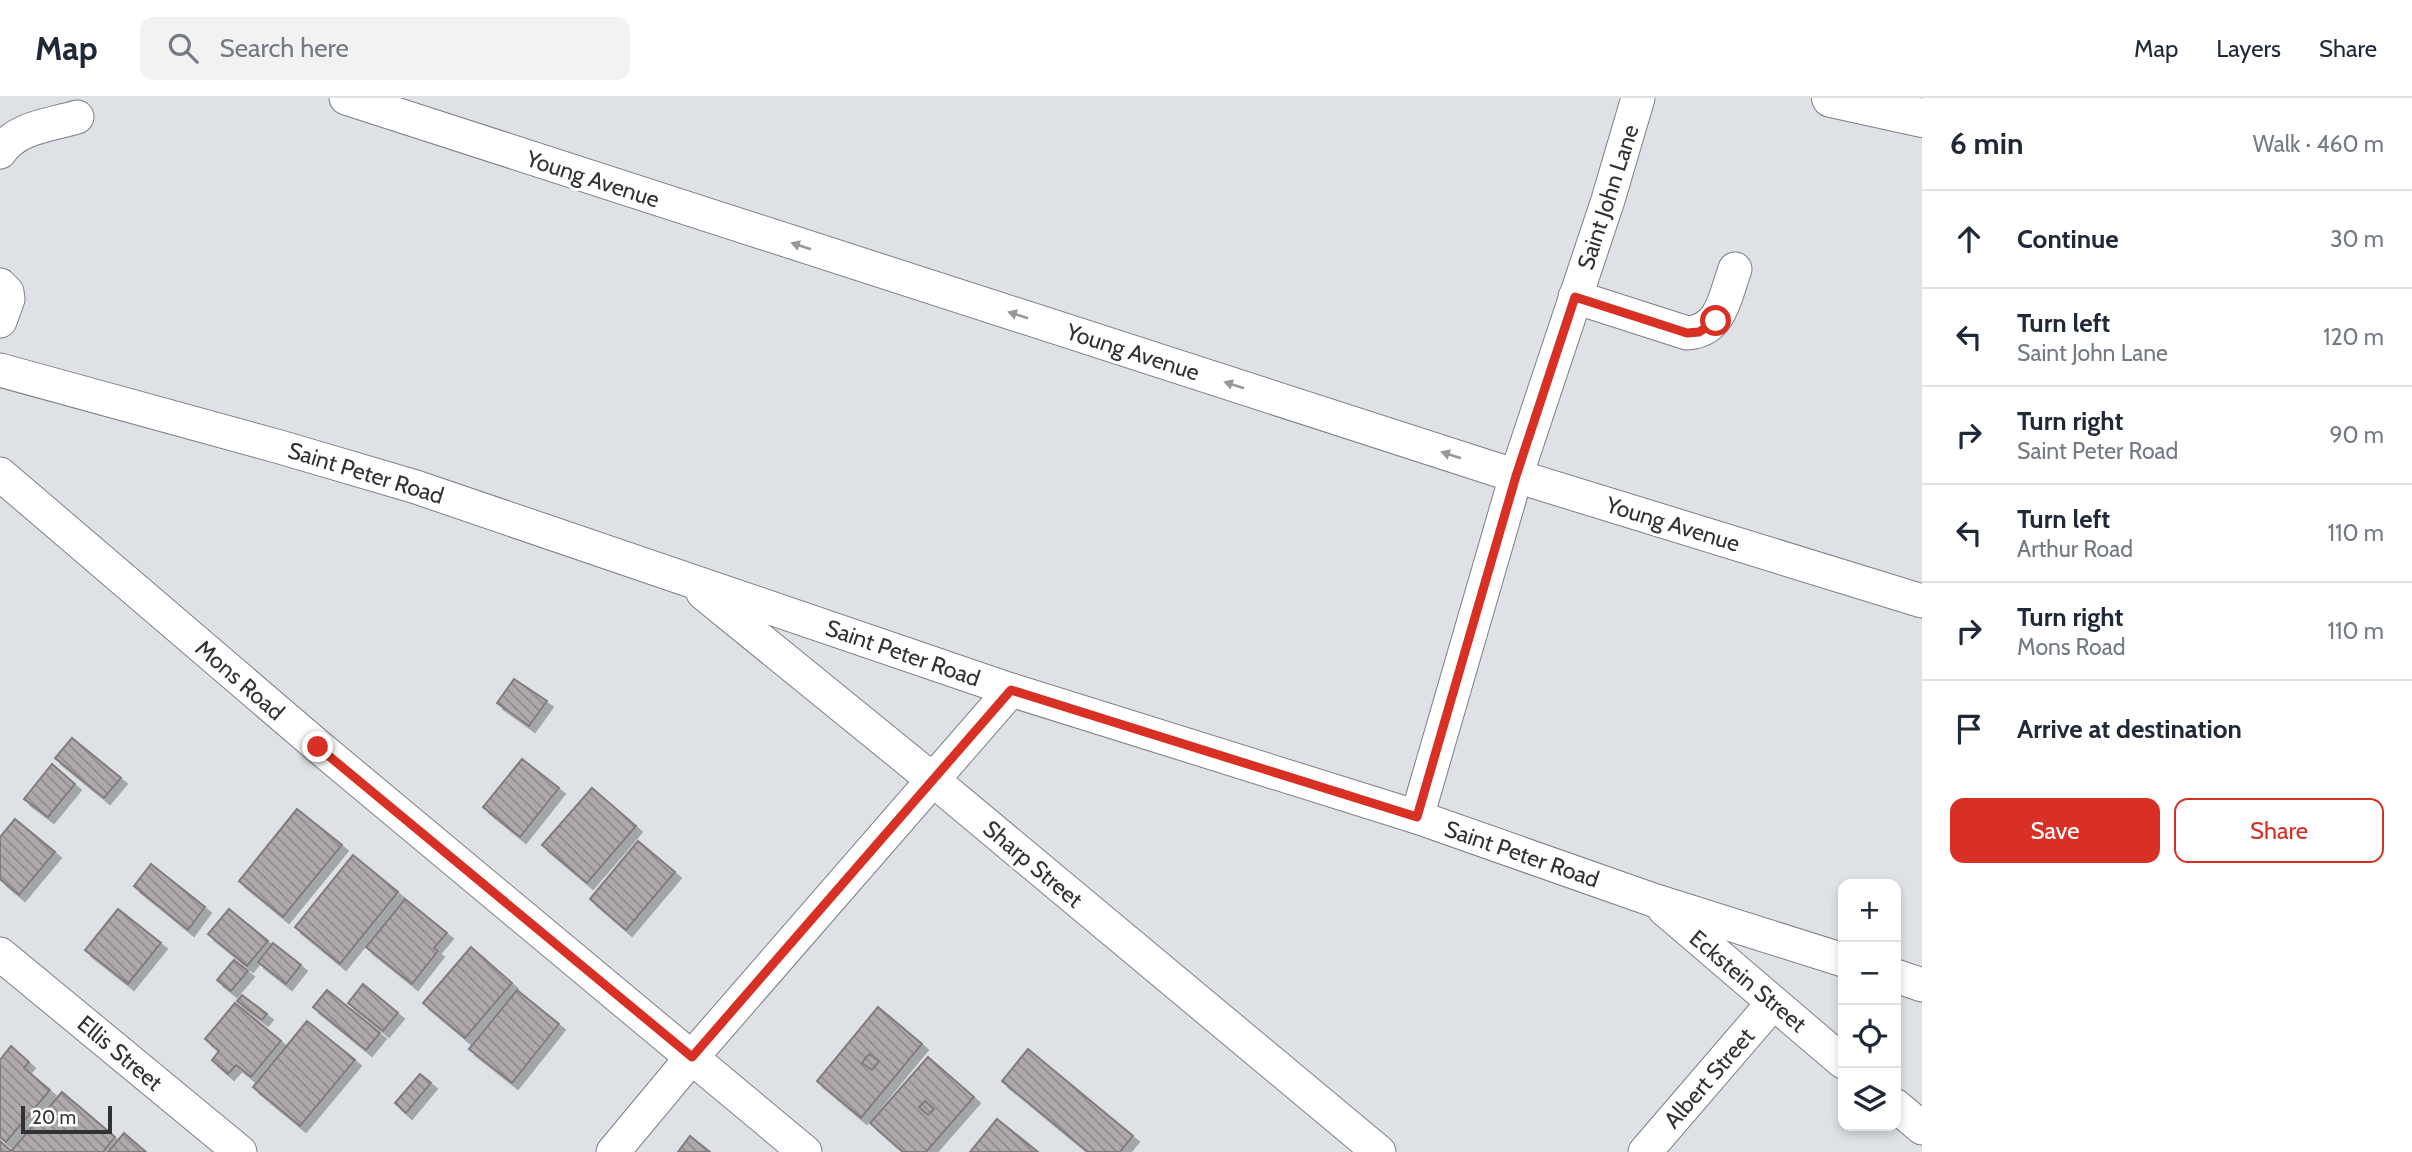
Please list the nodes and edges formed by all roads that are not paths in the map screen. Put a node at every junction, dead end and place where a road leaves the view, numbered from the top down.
1 (346, 98) edge
2 (1639, 98) edge
3 (1831, 98) edge
4 (77, 117) dead end
5 (1922, 118) edge
6 (0, 152) edge
7 (1734, 269) dead end
8 (0, 285) edge
9 (1575, 297) junction
10 (0, 321) edge
11 (0, 370) edge
12 (0, 474) edge
13 (1516, 476) junction
14 (685, 578) junction
15 (1922, 601) edge
16 (1011, 690) junction
17 (933, 780) junction
18 (1417, 817) junction
19 (1653, 900) junction
20 (0, 954) edge
21 (1838, 958) edge
22 (1901, 978) edge
23 (1922, 985) edge
24 (1773, 1003) junction
25 (692, 1057) junction
26 (1838, 1058) edge
27 (1901, 1110) edge
28 (1922, 1129) edge
29 (240, 1152) edge
30 (612, 1152) edge
31 (805, 1152) edge
32 (1379, 1152) edge
33 (1645, 1152) edge

13 -> 1 street, Young Avenue
2 - 9 street, Saint John Lane
3 - 5 main road
4 - 6 street
7 - 9 street
8 - 10 street
9 - 13 street, Saint John Lane
11 - 14 street, Saint Peter Road
12 - 25 street, Mons Road
13 - 15 street, Young Avenue
13 - 18 street, Saint John Lane
14 - 16 street, Saint Peter Road
14 - 17 street, Sharp Street
16 - 17 street
16 - 18 street, Saint Peter Road
17 - 25 street
17 - 32 street, Sharp Street
18 - 19 street, Saint Peter Road
19 - 21 street, Saint Peter Road
19 - 24 street, Eckstein Street
20 - 29 street, Ellis Street
22 - 23 street
24 - 26 street, Eckstein Street
24 - 33 street, Albert Street
25 - 30 street
25 - 31 street, Mons Road
27 - 28 street

